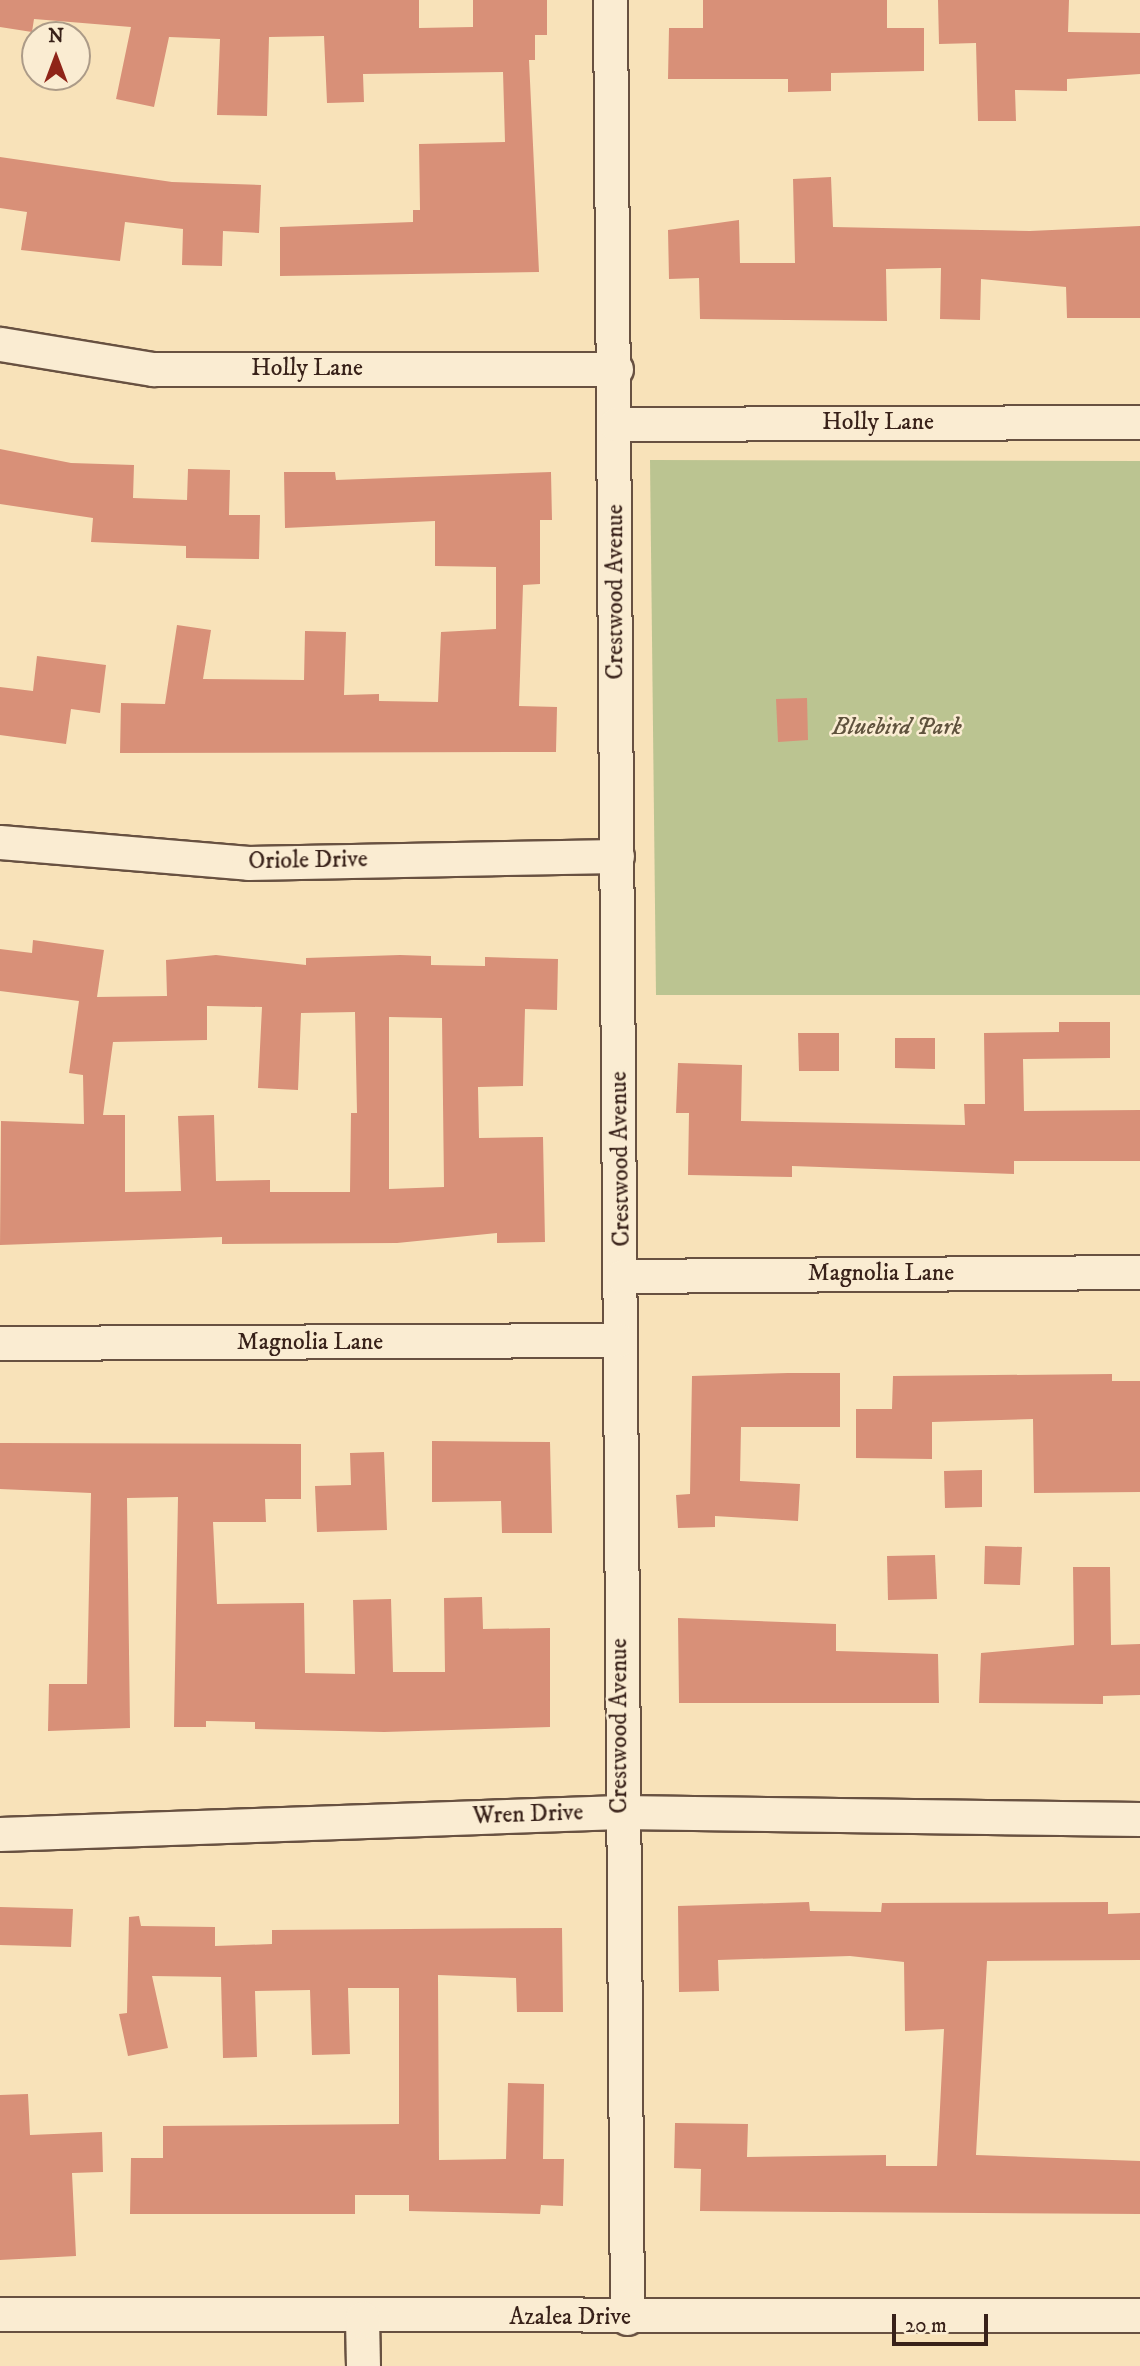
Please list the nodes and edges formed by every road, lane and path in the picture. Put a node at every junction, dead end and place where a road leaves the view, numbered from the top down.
1 (610, 0) edge
2 (0, 344) edge
3 (616, 369) junction
4 (1140, 422) edge
5 (616, 424) junction
6 (0, 842) edge
7 (617, 856) junction
8 (1140, 1272) edge
9 (622, 1276) junction
10 (619, 1340) junction
11 (0, 1343) edge
12 (620, 1812) junction
13 (1140, 1819) edge
14 (0, 1834) edge
15 (0, 2314) edge
16 (1140, 2315) edge
17 (362, 2318) junction
18 (627, 2318) junction
19 (363, 2366) edge

1 - 3 street, Crestwood Avenue
2 - 3 street, Holly Lane
3 - 5 street, Crestwood Avenue
4 - 5 street, Holly Lane
5 - 7 street, Crestwood Avenue
6 - 7 street, Oriole Drive
7 - 9 street, Crestwood Avenue
8 - 9 street, Magnolia Lane
9 - 10 street, Crestwood Avenue
10 - 11 street, Magnolia Lane
10 - 12 street, Crestwood Avenue
12 - 13 street, Wren Drive
12 - 14 street, Wren Drive
12 - 18 street, Crestwood Avenue
15 - 17 street, Azalea Drive
16 - 18 street, Azalea Drive
17 - 18 street, Azalea Drive
17 - 19 street

